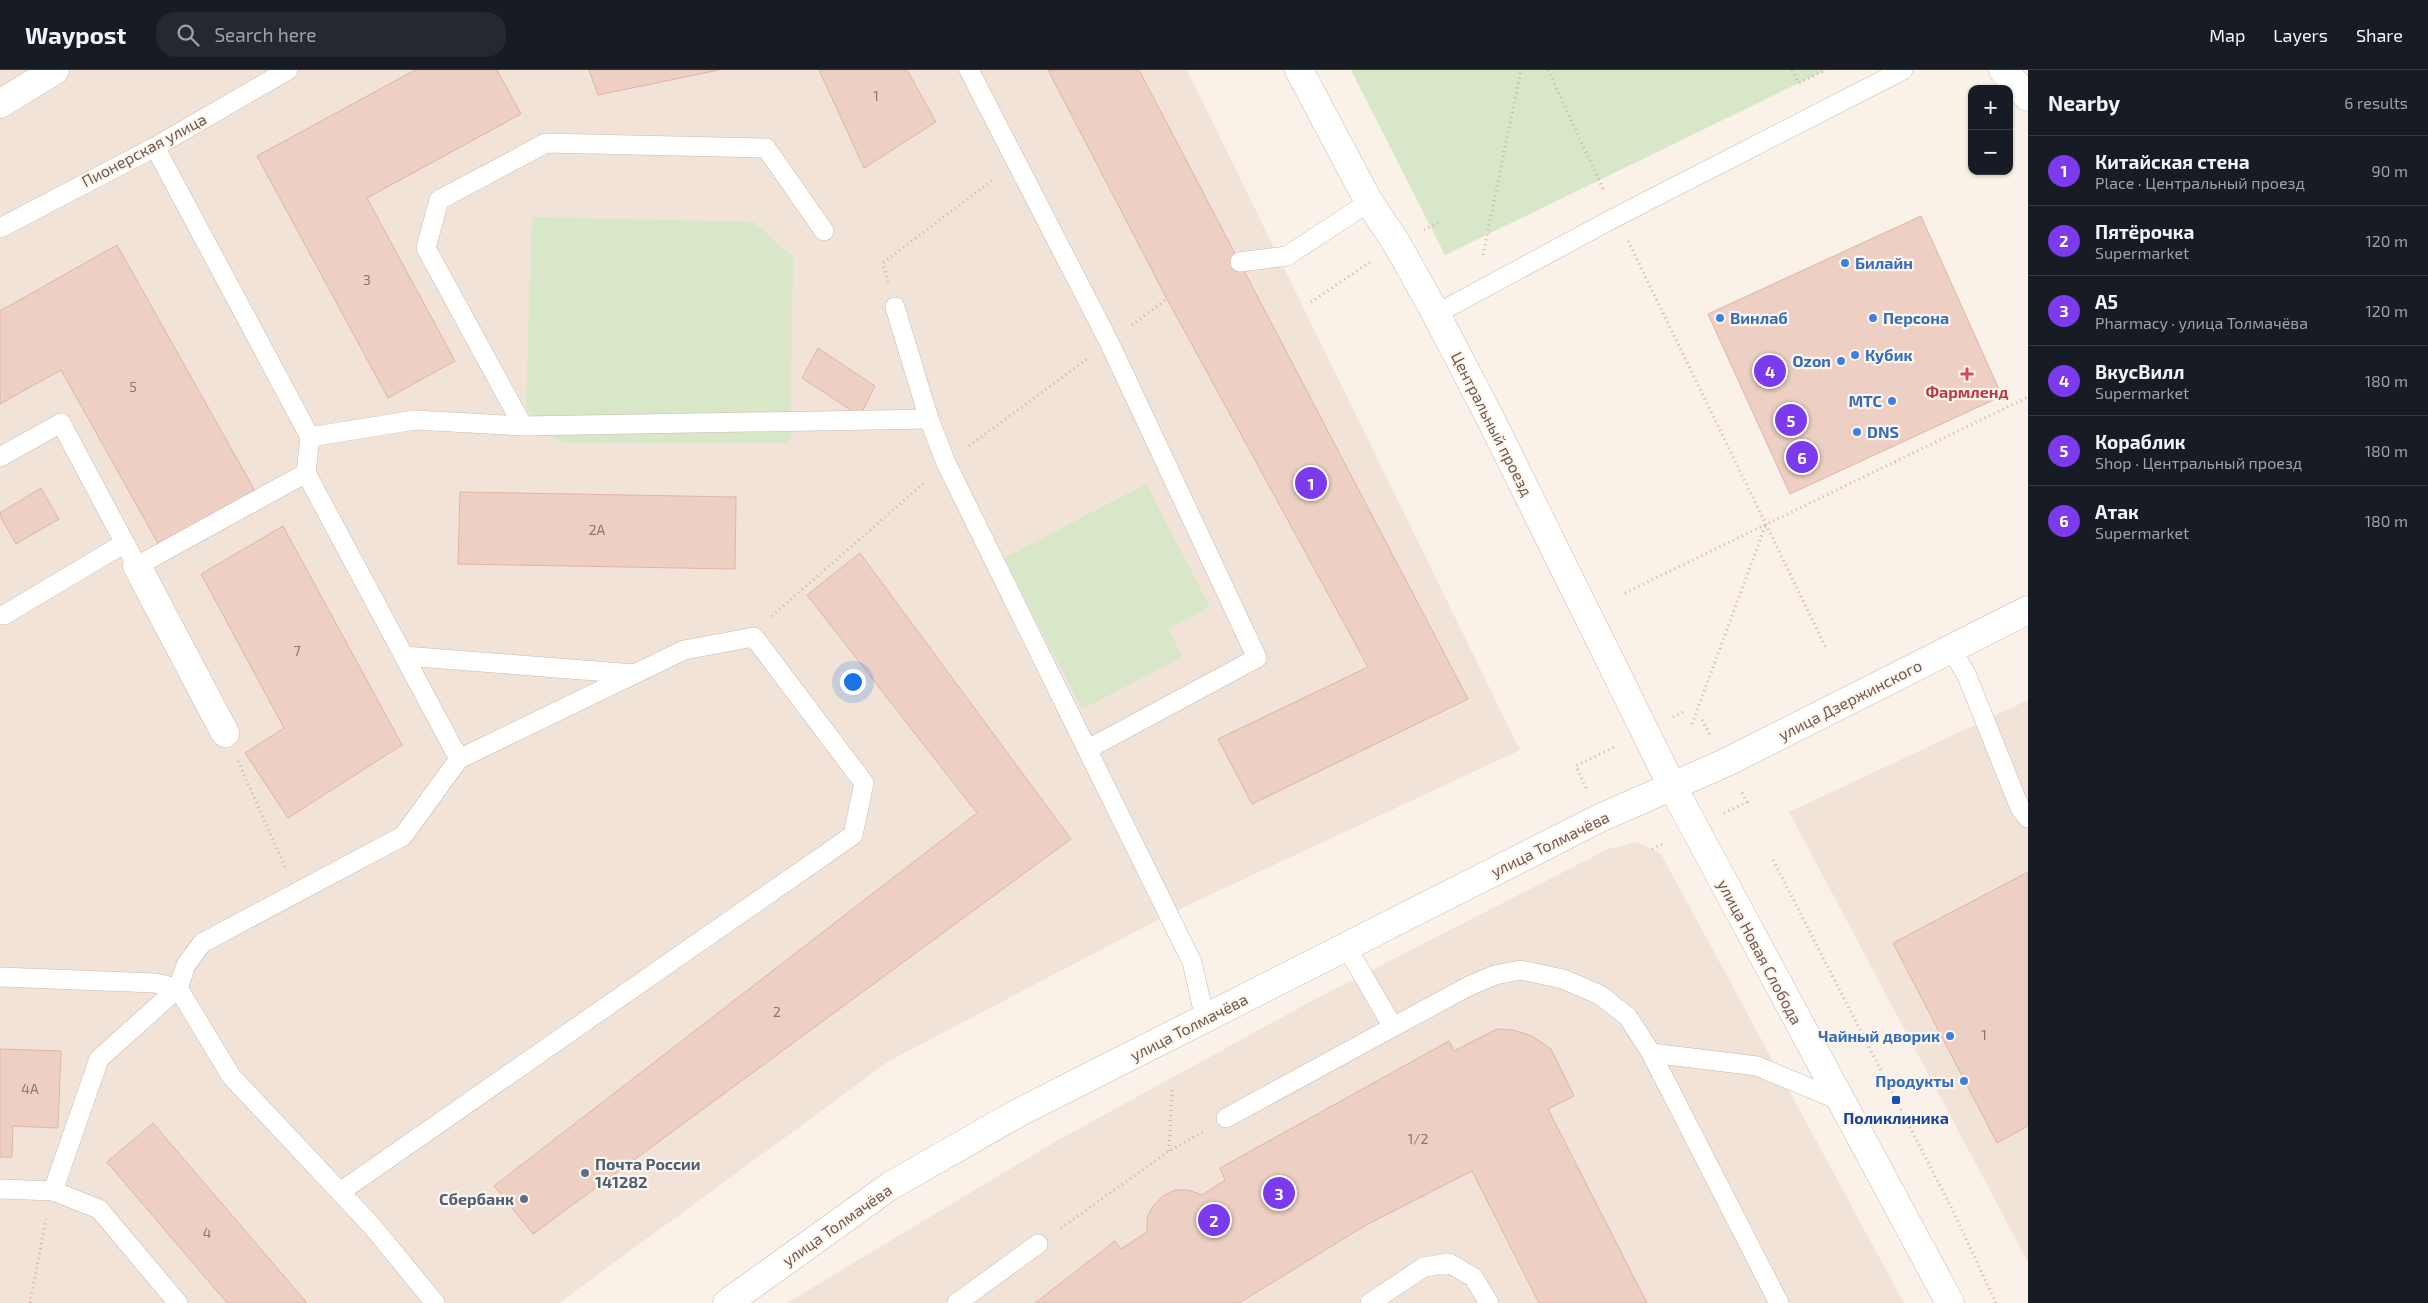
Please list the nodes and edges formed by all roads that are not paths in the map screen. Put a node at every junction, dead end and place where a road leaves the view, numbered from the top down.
1 (55, 70) edge
2 (288, 70) edge
3 (969, 70) edge
4 (1299, 70) edge
5 (1903, 70) edge
6 (2003, 70) edge
7 (2028, 97) edge
8 (0, 104) edge
9 (155, 147) junction
10 (1369, 202) junction
11 (0, 228) edge
12 (824, 231) dead end
13 (1240, 262) dead end
14 (895, 307) road end
15 (1436, 314) junction
16 (929, 418) junction
17 (523, 426) junction
18 (310, 437) junction
19 (0, 457) edge
20 (306, 473) junction
21 (131, 555) junction
22 (2028, 610) edge
23 (4, 615) dead end
24 (1951, 648) junction
25 (404, 656) junction
26 (636, 674) junction
27 (225, 733) road end
28 (1088, 749) junction
29 (459, 759) junction
30 (1672, 786) junction
31 (2028, 818) edge
32 (1346, 946) junction
33 (0, 977) edge
34 (178, 988) junction
35 (1205, 1019) junction
36 (1393, 1027) junction
37 (1651, 1053) junction
38 (1840, 1101) junction
39 (1226, 1118) road end
40 (0, 1189) edge
41 (53, 1191) junction
42 (340, 1192) junction
43 (1038, 1244) road end
44 (178, 1303) edge
45 (436, 1303) edge
46 (727, 1303) edge
47 (957, 1303) edge
48 (1370, 1303) edge
49 (1489, 1303) edge
50 (1779, 1303) edge
51 (1950, 1303) edge

1 - 8 street
2 - 9 lane, Пионерская улица
3 - 28 lane
4 - 10 street, Центральный проезд
5 - 15 lane
6 - 7 street
9 - 11 lane, Пионерская улица
9 - 18 lane
10 - 13 lane
10 - 15 street, Центральный проезд
12 - 17 lane
14 - 16 lane
15 - 30 street, Центральный проезд
16 - 17 lane
16 - 28 lane
17 - 18 lane
18 - 20 lane
19 - 21 lane
20 - 21 lane
20 - 25 lane
21 - 23 lane
21 - 27 street
22 - 24 street, улица Дзержинского
24 - 30 street, улица Дзержинского
24 - 31 lane
25 - 26 lane
25 - 29 lane
26 - 29 lane
26 - 42 lane
28 - 35 lane
29 - 34 lane
30 - 32 street, улица Толмачёва
30 - 38 street, улица Новая Слобода
32 - 35 street, улица Толмачёва
32 - 36 lane
33 - 34 lane
34 - 41 lane
34 - 42 lane
35 - 46 street, улица Толмачёва
36 - 37 lane
36 - 39 lane
37 - 38 lane
37 - 50 lane
38 - 51 street, улица Новая Слобода
40 - 41 lane
41 - 44 lane
42 - 45 lane
43 - 47 lane
48 - 49 lane

